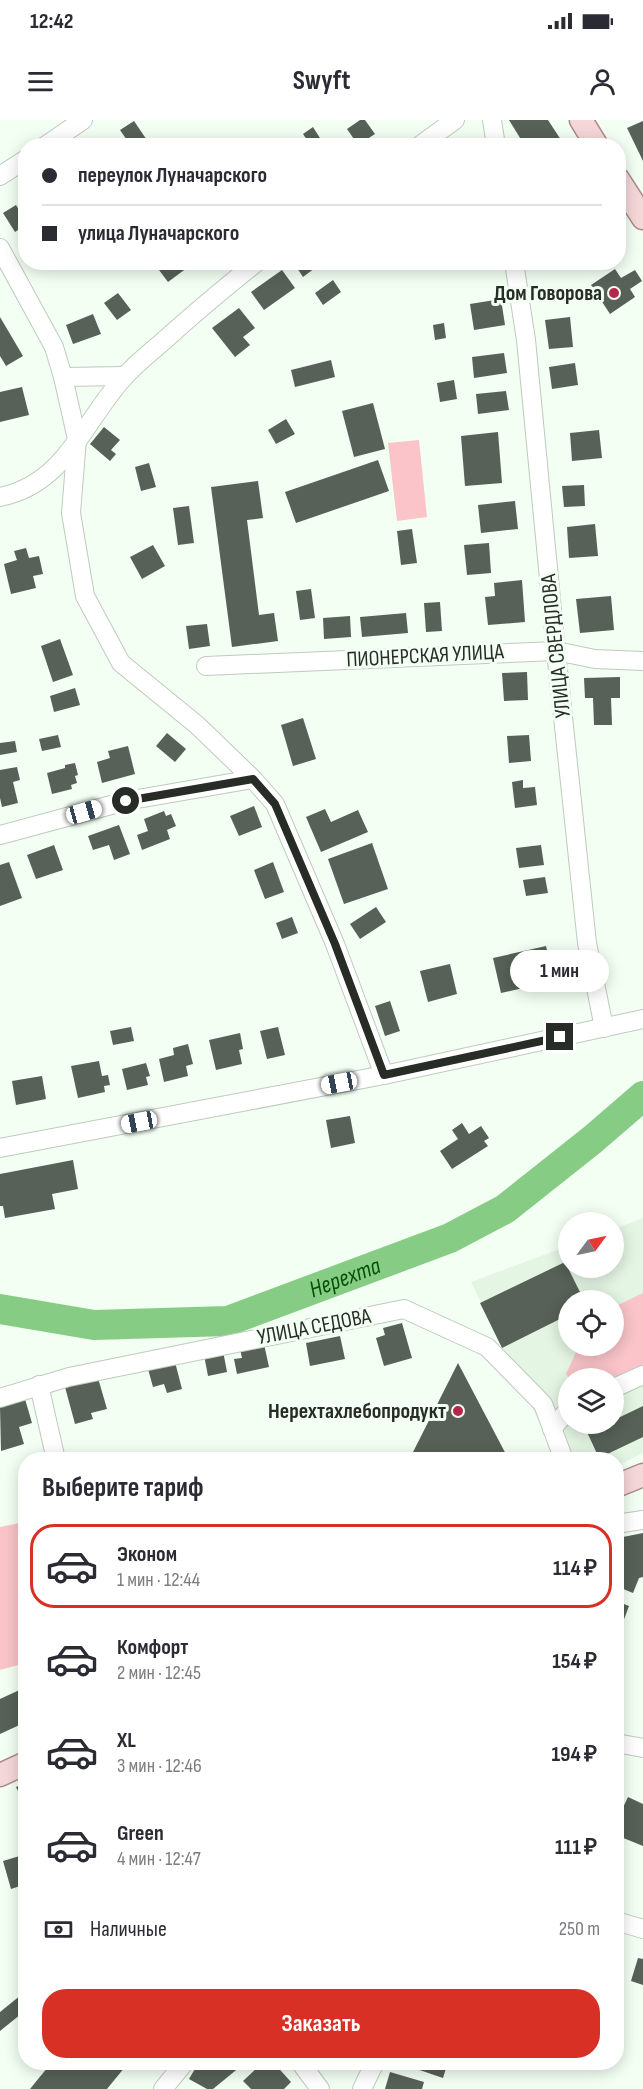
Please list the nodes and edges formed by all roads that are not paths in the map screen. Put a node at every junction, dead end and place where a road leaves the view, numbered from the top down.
1 (83, 120) edge
2 (455, 120) edge
3 (492, 120) edge
4 (581, 120) edge
5 (57, 138) edge
6 (430, 138) edge
7 (495, 138) edge
8 (592, 138) edge
9 (18, 164) edge
10 (0, 176) edge
11 (626, 191) edge
12 (643, 218) edge
13 (0, 248) edge
14 (247, 270) edge
15 (515, 270) edge
16 (124, 376) junction
17 (63, 377) junction
18 (77, 439) junction
19 (0, 497) edge
20 (556, 651) junction
21 (643, 661) edge
22 (206, 666) dead end
23 (253, 779) junction
24 (0, 835) edge
25 (643, 1019) edge
26 (604, 1028) junction
27 (384, 1075) junction
28 (0, 1148) edge
29 (643, 1376) edge
30 (624, 1384) edge
31 (39, 1385) junction
32 (0, 1398) edge
33 (558, 1422) edge
34 (552, 1429) junction
35 (54, 1452) edge
36 (561, 1452) edge
37 (643, 1520) edge
38 (624, 1523) edge
39 (624, 1745) edge
40 (643, 1748) edge
41 (18, 1767) edge
42 (0, 1775) edge
43 (624, 1923) edge
44 (643, 1929) edge
45 (178, 2070) edge
46 (306, 2070) edge
47 (371, 2070) edge
48 (163, 2089) edge
49 (320, 2089) edge
50 (362, 2089) edge

1 - 5 street
2 - 6 street
3 - 7 street
4 - 8 main road
9 - 10 street
11 - 12 main road
13 - 17 street
14 - 16 street
15 - 20 street, УЛИЦА СВЕРДЛОВА
16 - 17 street
16 - 18 street
17 - 18 street
18 - 19 street
18 - 23 street
20 - 21 street, ПИОНЕРСКАЯ УЛИЦА
20 - 22 street, ПИОНЕРСКАЯ УЛИЦА
20 - 26 street, УЛИЦА СВЕРДЛОВА
23 - 24 street
23 - 27 street
25 - 26 street
26 - 27 street
27 - 28 street
29 - 30 street
31 - 32 street, УЛИЦА СЕДОВА
31 - 34 street, УЛИЦА СЕДОВА
31 - 35 street
33 - 34 street
34 - 36 street, УЛИЦА СЕДОВА
37 - 38 street
39 - 40 street
41 - 42 main road
43 - 44 street
45 - 48 street
46 - 49 street
47 - 50 street

